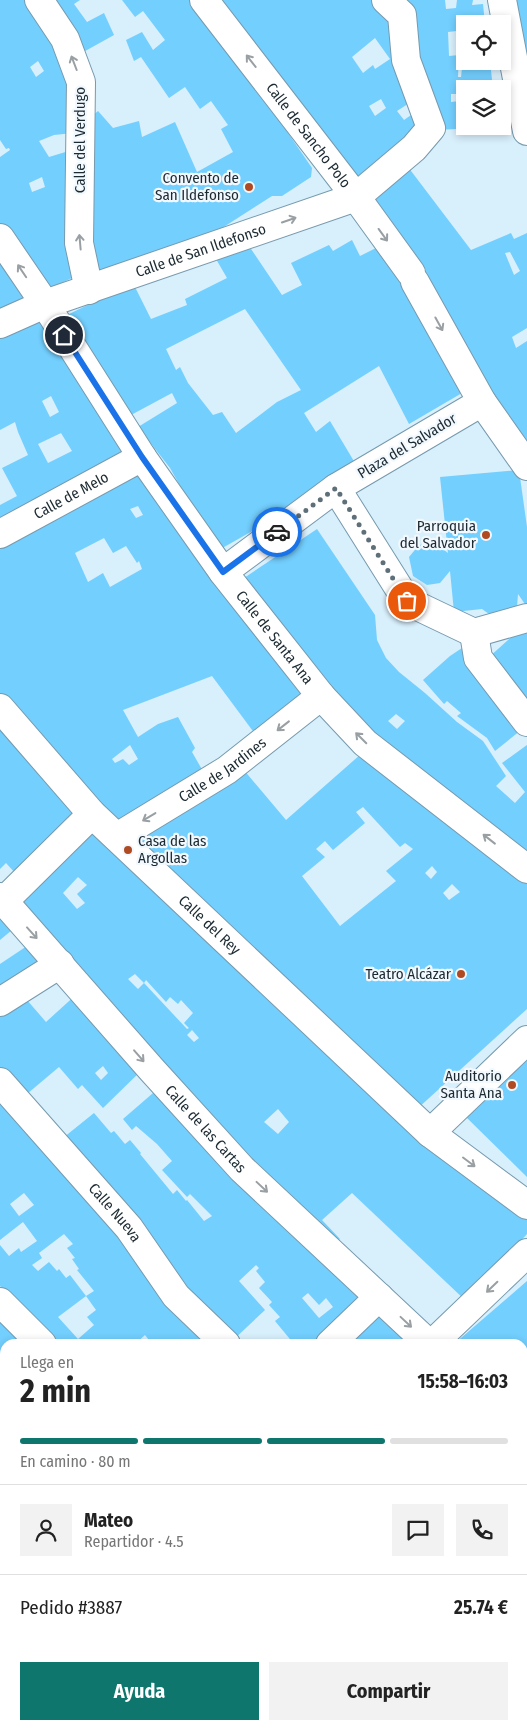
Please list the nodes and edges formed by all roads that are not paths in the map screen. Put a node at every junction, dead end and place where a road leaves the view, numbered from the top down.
1 (39, 0) edge
2 (204, 0) edge
3 (386, 0) edge
4 (502, 0) edge
5 (523, 92) edge
6 (527, 131) edge
7 (356, 197) junction
8 (0, 238) edge
9 (89, 290) junction
10 (45, 304) junction
11 (0, 324) edge
12 (482, 402) junction
13 (142, 457) junction
14 (527, 466) edge
15 (336, 488) junction
16 (0, 534) edge
17 (223, 572) junction
18 (527, 618) edge
19 (474, 633) junction
20 (321, 696) junction
21 (0, 708) edge
22 (527, 722) edge
23 (92, 814) junction
24 (117, 836) junction
25 (527, 869) edge
26 (2, 899) edge
27 (60, 964) junction
28 (0, 1002) edge
29 (527, 1040) edge
30 (0, 1082) edge
31 (430, 1133) junction
32 (527, 1205) edge
33 (527, 1253) edge
34 (379, 1297) junction
35 (0, 1302) edge
36 (37, 1339) edge
37 (221, 1339) edge
38 (335, 1339) edge
39 (425, 1339) edge
40 (435, 1339) edge

9 -> 1 street, Calle del Verdugo
7 -> 2 street, Calle de Sancho Polo
3 - 7 street
4 - 5 street
5 - 6 street
9 -> 7 street, Calle de San Ildefonso
7 -> 12 street, Calle de Sancho Polo
10 -> 8 street, Calle de Santa Ana
9 - 10 street, Calle de San Ildefonso
10 - 11 street, Calle de San Ildefonso
10 - 13 street, Calle de Santa Ana
12 - 14 street
12 - 15 street, Plaza del Salvador
13 - 16 street, Calle de Melo
13 - 17 street, Calle de Santa Ana
15 - 17 street, Plaza del Salvador
15 - 19 street
17 - 20 street, Calle de Santa Ana
18 - 19 street
19 - 22 street
20 -> 24 street, Calle de Jardines
25 -> 20 street, Calle de Santa Ana
21 - 23 street, Calle del Rey
23 - 24 street, Calle del Rey
23 - 26 street
24 - 31 street, Calle del Rey
26 -> 27 street, Calle de las Cartas
27 - 28 street
27 -> 34 street, Calle de las Cartas
29 - 31 street
30 - 37 street, Calle Nueva
31 -> 32 street, Calle del Rey
33 -> 40 street
34 - 38 street
34 -> 39 street, Calle de las Cartas
35 - 36 street

